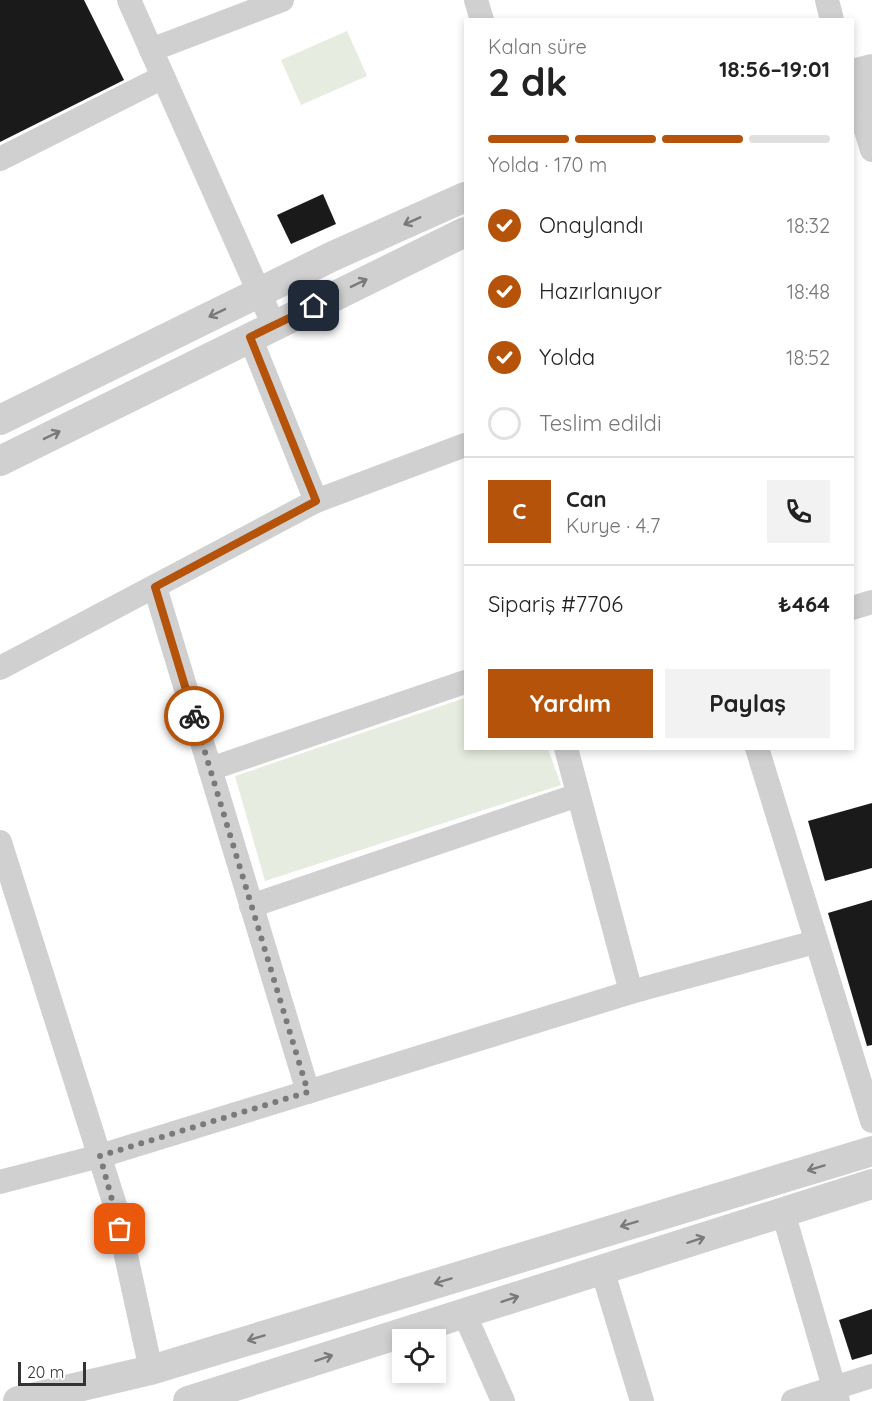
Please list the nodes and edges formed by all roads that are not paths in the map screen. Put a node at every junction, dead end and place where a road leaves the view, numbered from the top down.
1 (129, 0) edge
2 (282, 0) edge
3 (476, 0) edge
4 (828, 0) edge
5 (481, 18) edge
6 (832, 18) edge
7 (151, 50) junction
8 (872, 69) edge
9 (163, 77) junction
10 (858, 92) edge
11 (872, 150) edge
12 (0, 159) edge
13 (464, 197) edge
14 (464, 232) edge
15 (258, 293) junction
16 (262, 331) junction
17 (0, 420) edge
18 (464, 445) edge
19 (0, 460) edge
20 (316, 501) junction
21 (155, 587) junction
22 (872, 602) edge
23 (854, 607) edge
24 (0, 668) edge
25 (464, 682) edge
26 (567, 750) edge
27 (758, 750) edge
28 (210, 769) junction
29 (578, 795) junction
30 (0, 842) edge
31 (251, 906) junction
32 (814, 942) junction
33 (631, 992) junction
34 (308, 1092) junction
35 (872, 1122) edge
36 (872, 1150) edge
37 (100, 1156) junction
38 (0, 1182) edge
39 (872, 1184) edge
40 (783, 1212) junction
41 (602, 1269) junction
42 (464, 1313) junction
43 (151, 1370) junction
44 (872, 1376) edge
45 (836, 1394) edge
46 (18, 1401) edge
47 (188, 1401) edge
48 (503, 1401) edge
49 (642, 1401) edge
50 (793, 1401) edge

1 - 7 street
2 - 7 street
3 - 5 street
4 - 6 street
7 - 9 street
8 - 10 street
9 - 12 street
9 - 15 street
10 - 11 street
13 -> 15 street
16 -> 14 street
15 - 16 street
15 -> 17 street
19 -> 16 street
16 - 20 street
18 - 20 street
20 - 21 street
21 - 24 street
21 - 28 street
22 - 23 street
25 - 28 street
26 - 29 street
27 - 32 street
28 - 31 street
29 - 31 street
29 - 33 street
30 - 37 street
31 - 34 street
32 - 33 street
32 - 35 street
33 - 34 street
34 - 37 street
36 -> 43 street
37 - 38 street
37 - 43 street
39 - 40 street
41 -> 40 street
40 - 45 street
42 -> 41 street
41 - 49 street
47 -> 42 street
42 - 48 street
43 - 46 street
44 - 45 street
45 - 50 street

